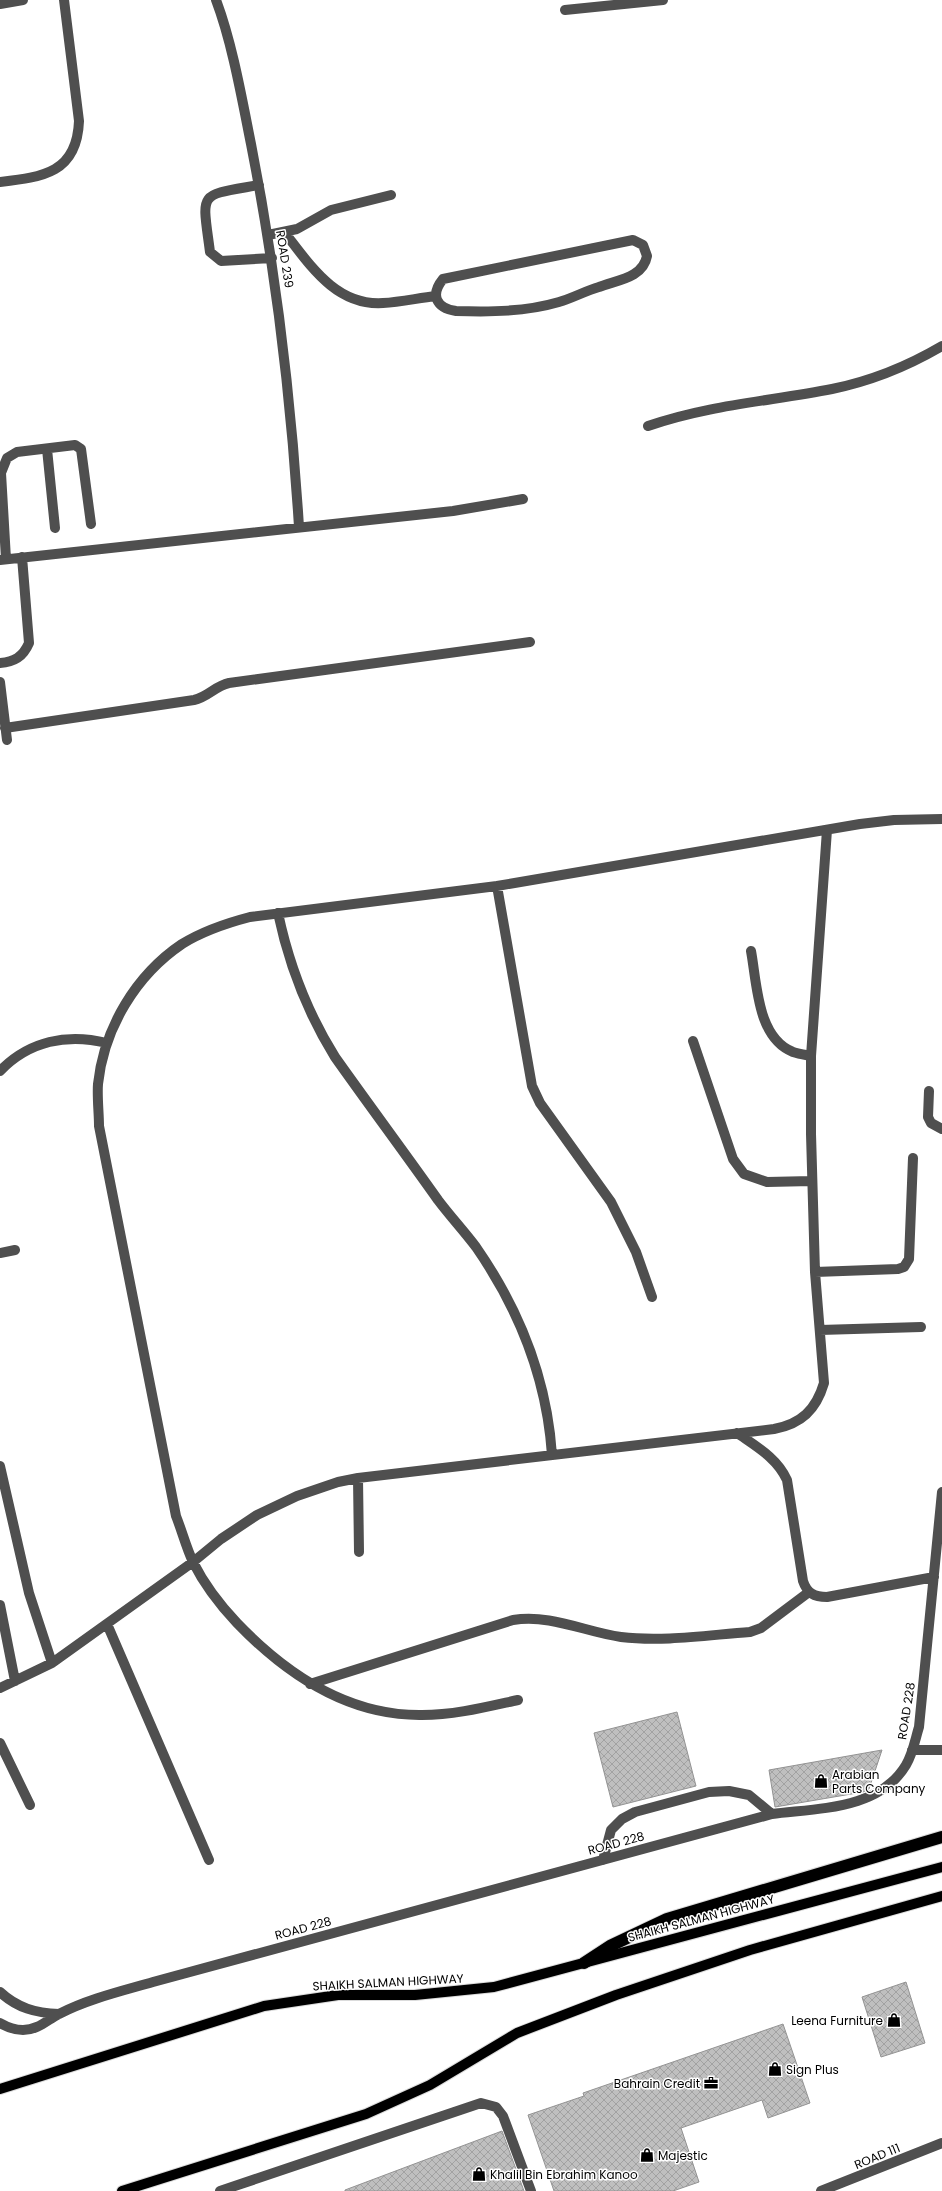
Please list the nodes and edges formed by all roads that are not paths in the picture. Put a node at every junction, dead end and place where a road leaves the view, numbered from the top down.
1 (23, 0) edge
2 (64, 0) edge
3 (216, 0) edge
4 (663, 0) edge
5 (0, 4) edge
6 (565, 10) dead end
7 (0, 182) edge
8 (259, 185) junction
9 (391, 195) dead end
10 (285, 233) junction
11 (268, 236) junction
12 (272, 258) junction
13 (436, 296) junction
14 (942, 346) edge
15 (648, 426) dead end
16 (47, 448) junction
17 (523, 499) dead end
18 (91, 524) dead end
19 (299, 527) junction
20 (55, 528) dead end
21 (22, 557) junction
22 (3, 559) edge
23 (530, 642) dead end
24 (0, 663) edge
25 (0, 682) edge
26 (5, 728) junction
27 (7, 740) dead end
28 (942, 819) edge
29 (827, 830) junction
30 (497, 886) junction
31 (278, 913) junction
32 (751, 951) dead end
33 (693, 1041) dead end
34 (107, 1043) junction
35 (811, 1056) junction
36 (0, 1071) edge
37 (929, 1091) dead end
38 (942, 1129) edge
39 (912, 1158) dead end
40 (812, 1181) junction
41 (15, 1250) dead end
42 (0, 1253) edge
43 (815, 1272) junction
44 (652, 1297) dead end
45 (921, 1327) dead end
46 (820, 1330) junction
47 (737, 1433) junction
48 (552, 1455) junction
49 (0, 1466) edge
50 (358, 1478) junction
51 (942, 1492) edge
52 (359, 1552) dead end
53 (193, 1562) junction
54 (934, 1577) junction
55 (809, 1592) junction
56 (0, 1605) edge
57 (107, 1624) junction
58 (52, 1663) junction
59 (15, 1681) junction
60 (310, 1684) junction
61 (0, 1688) edge
62 (518, 1700) dead end
63 (0, 1743) edge
64 (912, 1750) junction
65 (942, 1750) edge
66 (30, 1806) dead end
67 (772, 1814) junction
68 (942, 1837) edge
69 (209, 1860) dead end
70 (603, 1860) junction
71 (942, 1867) edge
72 (942, 1896) edge
73 (584, 1963) junction
74 (0, 1992) edge
75 (59, 2014) junction
76 (0, 2023) edge
77 (0, 2089) edge
78 (942, 2143) edge
79 (122, 2191) edge
80 (220, 2191) edge
81 (531, 2191) edge
82 (821, 2191) edge

1 - 5 street
2 - 7 street
3 - 8 street, ROAD 239
4 - 6 street
8 - 11 street, ROAD 239
8 - 12 street
9 - 10 street
10 - 11 street
10 - 13 street
11 - 12 street, ROAD 239
12 - 19 street, ROAD 239
13 - 13 street
14 - 15 street
16 - 18 street
16 - 20 street
16 - 22 street
17 - 19 street
19 - 21 street
21 - 22 street
21 - 24 street
23 - 26 street
25 - 26 street
26 - 27 street
28 - 29 street
29 - 30 street
29 - 35 street
30 - 31 street
30 - 44 street
31 - 34 street
31 - 48 street
32 - 35 street
33 - 40 street
34 - 36 street
34 - 53 street
35 - 40 street
37 - 38 street
39 - 43 street
40 - 43 street
41 - 42 street
43 - 46 street
45 - 46 street
46 - 47 street
47 - 48 street
47 - 55 street
48 - 50 street
49 - 58 street
50 - 52 street
50 - 53 street
51 - 54 street, ROAD 228
53 - 57 street
53 - 60 street
54 - 55 street
54 - 64 street, ROAD 228
55 - 60 street
56 - 59 street
57 - 58 street
57 - 69 street
58 - 59 street
59 - 61 street
60 - 62 street
63 - 66 street
64 - 65 street
64 - 67 street, ROAD 228
67 - 70 street, ROAD 228
67 - 70 street
68 - 73 highway
70 - 75 street, ROAD 228
71 - 73 main road, SHAIKH SALMAN HIGHWAY
72 - 79 main road
73 - 77 main road, SHAIKH SALMAN HIGHWAY
74 - 75 street
75 - 76 street, ROAD 228
78 - 82 street, ROAD 111
80 - 81 street

